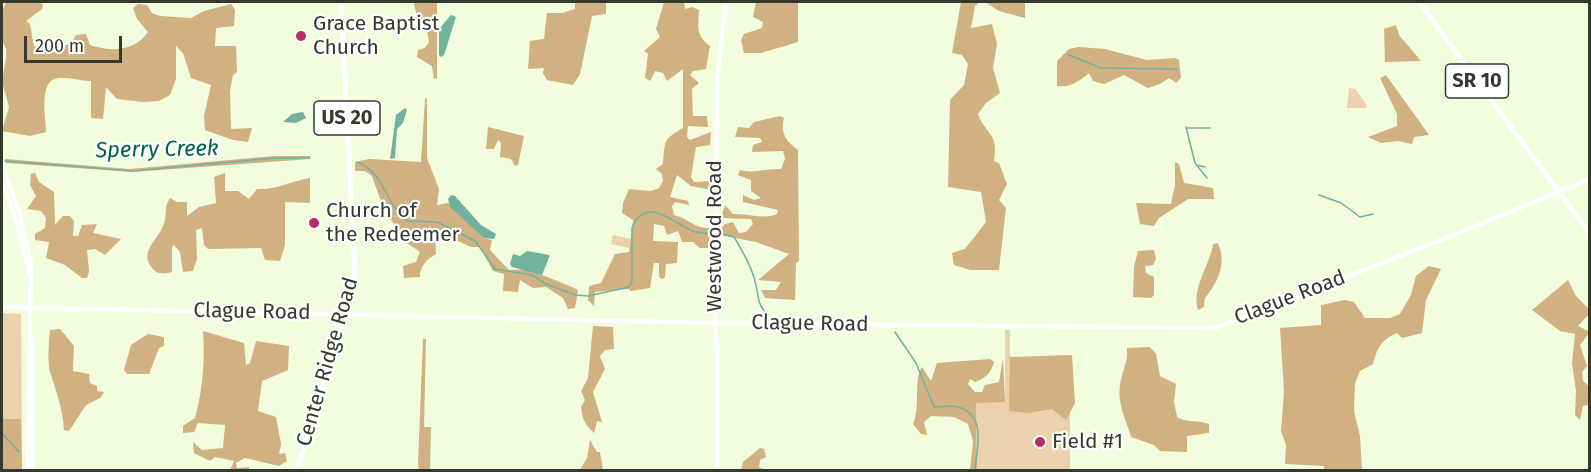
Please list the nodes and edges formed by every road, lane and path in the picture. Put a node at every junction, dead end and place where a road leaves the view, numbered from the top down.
1 (341, 2) edge
2 (726, 2) edge
3 (1419, 2) edge
4 (2, 166) edge
5 (1590, 179) edge
6 (2, 180) edge
7 (1557, 192) junction
8 (1590, 234) edge
9 (29, 273) junction
10 (2, 307) edge
11 (30, 307) junction
12 (345, 314) junction
13 (715, 323) junction
14 (30, 335) junction
15 (28, 471) edge
16 (33, 471) edge
17 (297, 471) edge
18 (717, 471) edge

1 - 12 main road, Center Ridge Road / US 20
2 - 13 main road, Westwood Road
3 - 7 main road, SR 10
4 - 9 main road
5 - 7 main road, Clague Road
6 - 9 main road
7 - 8 main road, SR 10
7 - 13 main road, Clague Road
9 - 11 main road
10 - 11 main road, Clague Road
11 - 12 main road, Clague Road
11 - 14 main road
12 - 13 main road, Clague Road
12 - 17 main road, Center Ridge Road / US 20
13 - 18 main road, Westwood Road
14 - 15 main road
14 - 16 main road

